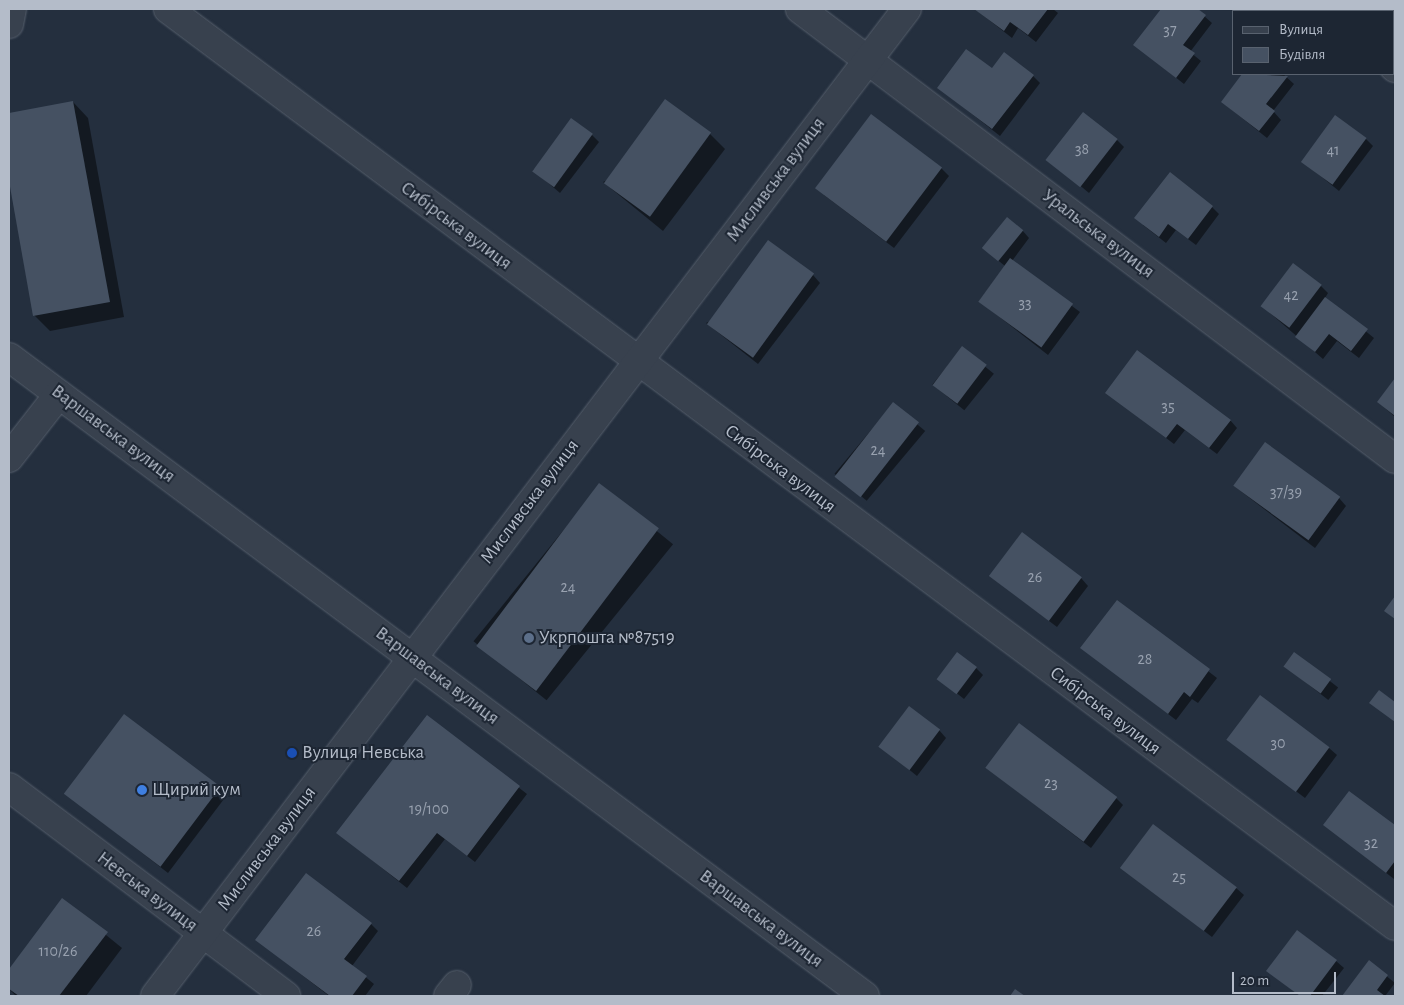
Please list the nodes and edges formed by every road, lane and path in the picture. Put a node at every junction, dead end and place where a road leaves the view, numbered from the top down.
1 (12, 9) edge
2 (168, 9) edge
3 (800, 9) edge
4 (906, 9) edge
5 (9, 24) edge
6 (868, 60) junction
7 (9, 357) edge
8 (637, 362) junction
9 (59, 394) junction
10 (9, 458) edge
11 (1395, 459) edge
12 (412, 658) junction
13 (9, 787) edge
14 (1395, 926) edge
15 (202, 934) junction
16 (155, 996) edge
17 (286, 996) edge
18 (865, 996) edge

1 - 5 street
2 - 8 street, Сибірська вулиця
3 - 6 street, Уральська вулиця
4 - 6 street, Мисливська вулиця
6 - 8 street, Мисливська вулиця
6 - 11 street, Уральська вулиця
7 - 9 street, Варшавська вулиця
8 - 12 street, Мисливська вулиця
8 - 14 street, Сибірська вулиця
9 - 10 street
9 - 12 street, Варшавська вулиця
12 - 15 street, Мисливська вулиця
12 - 18 street, Варшавська вулиця
13 - 15 street, Невська вулиця
15 - 16 street, Мисливська вулиця
15 - 17 street, Невська вулиця

